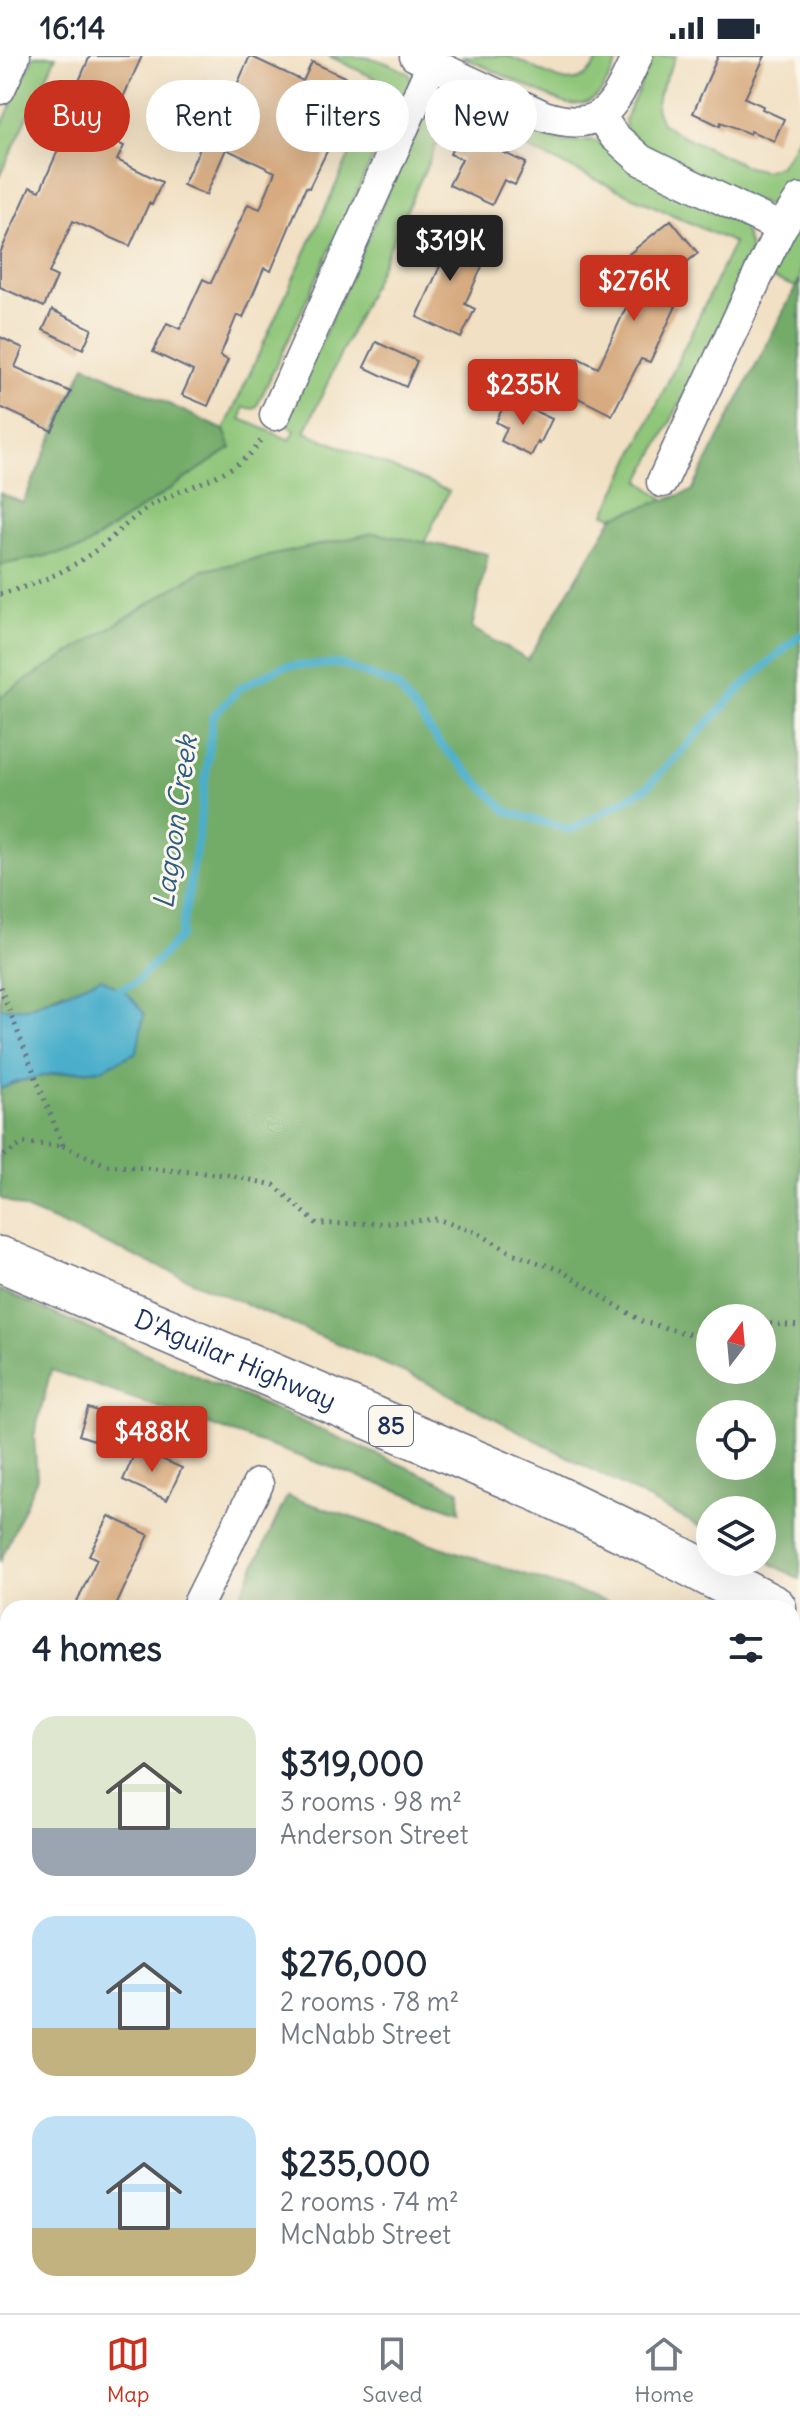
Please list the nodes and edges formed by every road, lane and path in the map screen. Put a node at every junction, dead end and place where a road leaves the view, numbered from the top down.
1 (15, 56) edge
2 (637, 56) edge
3 (424, 60) edge
4 (0, 89) edge
5 (600, 116) junction
6 (800, 199) edge
7 (781, 228) junction
8 (275, 415) joint
9 (662, 482) dead end
10 (0, 594) edge
11 (0, 987) edge
12 (63, 1146) junction
13 (0, 1158) edge
14 (0, 1237) edge
15 (0, 1259) edge
16 (776, 1324) edge
17 (800, 1326) edge
18 (696, 1336) edge
19 (258, 1484) dead end
20 (696, 1542) edge
21 (761, 1576) edge
22 (800, 1597) edge
23 (200, 1600) edge
24 (759, 1600) edge

1 - 4 street
2 - 5 street
3 - 5 street
3 - 8 street
5 - 7 street
6 - 7 street
7 - 9 street
8 - 10 path
11 - 12 path
12 - 13 path
12 - 18 path
14 - 20 highway, D'Aguilar Highway / 85
15 - 24 highway, D'Aguilar Highway / 85
16 - 17 path
19 - 23 street
21 - 22 highway

